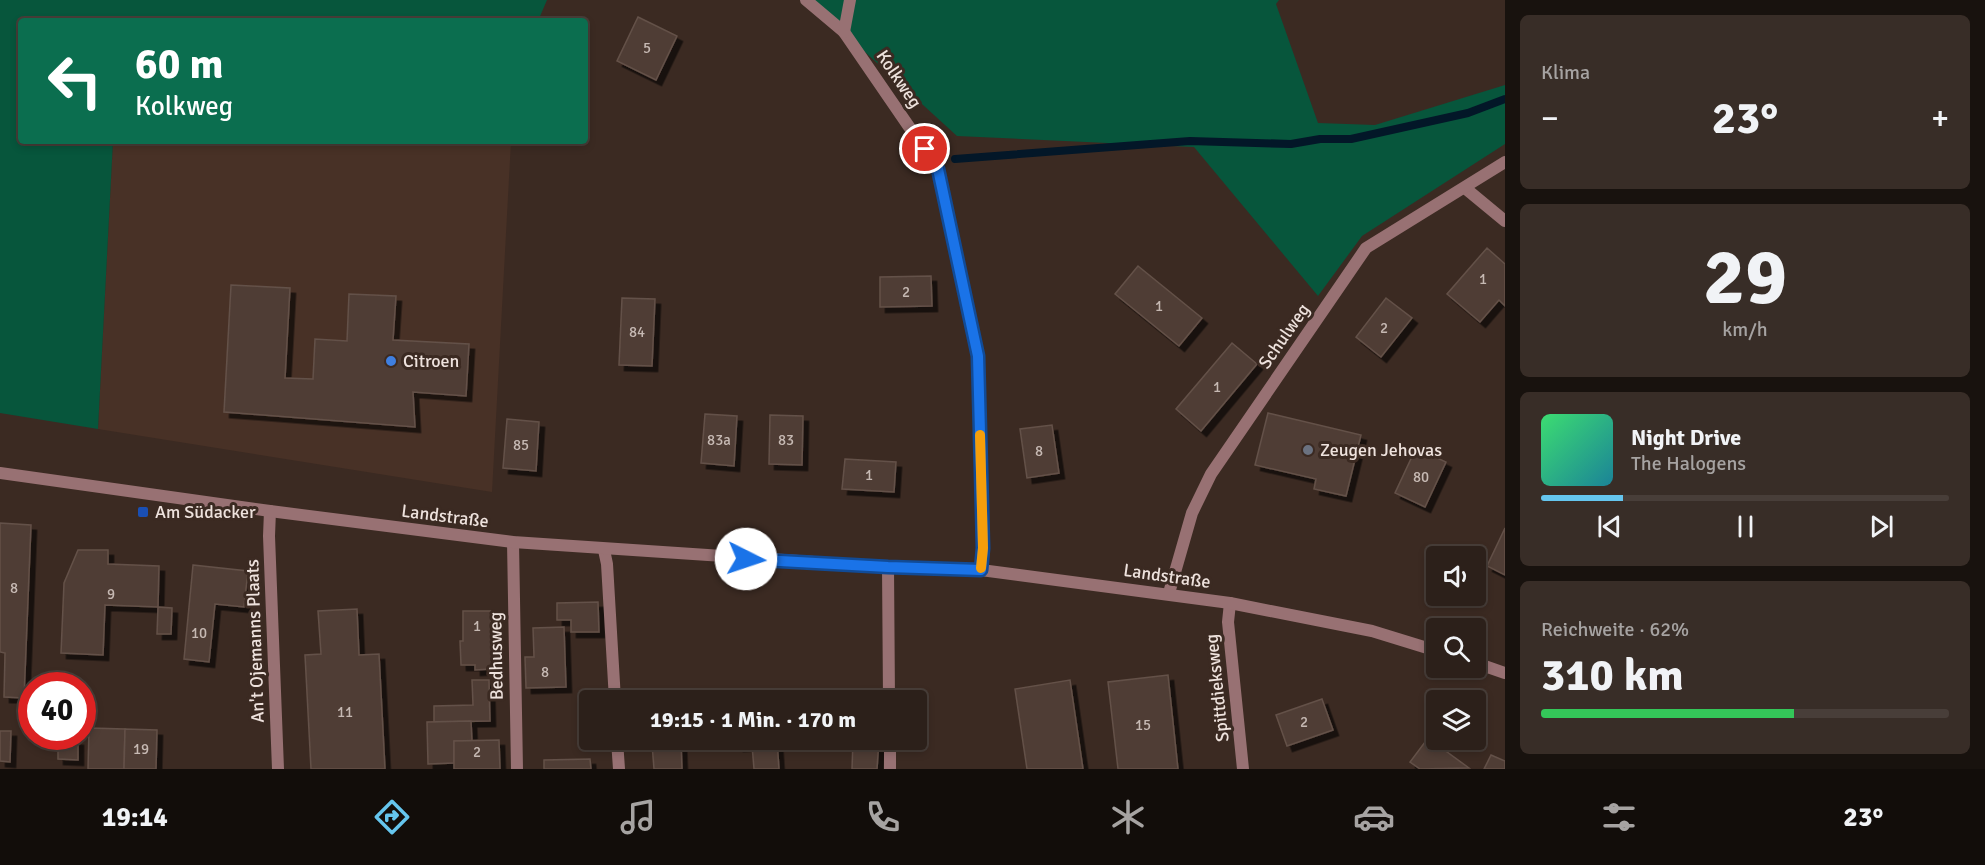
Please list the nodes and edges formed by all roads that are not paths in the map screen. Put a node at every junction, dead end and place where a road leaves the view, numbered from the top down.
1 (806, 0) edge
2 (850, 0) edge
3 (844, 32) junction
4 (1505, 162) edge
5 (1465, 188) junction
6 (1505, 221) edge
7 (0, 472) edge
8 (270, 511) junction
9 (513, 543) junction
10 (604, 550) junction
11 (888, 567) junction
12 (981, 570) junction
13 (1169, 593) junction
14 (1230, 603) junction
15 (1426, 648) edge
16 (1486, 666) edge
17 (1505, 673) edge
18 (614, 690) edge
19 (889, 690) edge
20 (618, 750) edge
21 (890, 750) edge
22 (278, 769) edge
23 (517, 769) edge
24 (619, 769) edge
25 (890, 769) edge
26 (1243, 769) edge

1 - 3 street, Kolkweg
2 - 3 street
3 - 12 street, Kolkweg
4 - 5 street, Schulweg
5 - 6 street
5 - 13 street, Schulweg
7 - 8 street, Landstraße
8 - 9 street, Landstraße
8 - 22 street, An't Ojemanns Plaats
9 - 10 street, Landstraße
9 - 23 street, Bedhusweg
10 - 11 street, Landstraße
10 - 18 street
11 - 12 street, Landstraße
11 - 19 street
12 - 13 street, Landstraße
13 - 14 street, Landstraße
14 - 15 street, Landstraße
14 - 26 street, Spittdieksweg
16 - 17 street
20 - 24 street
21 - 25 street

